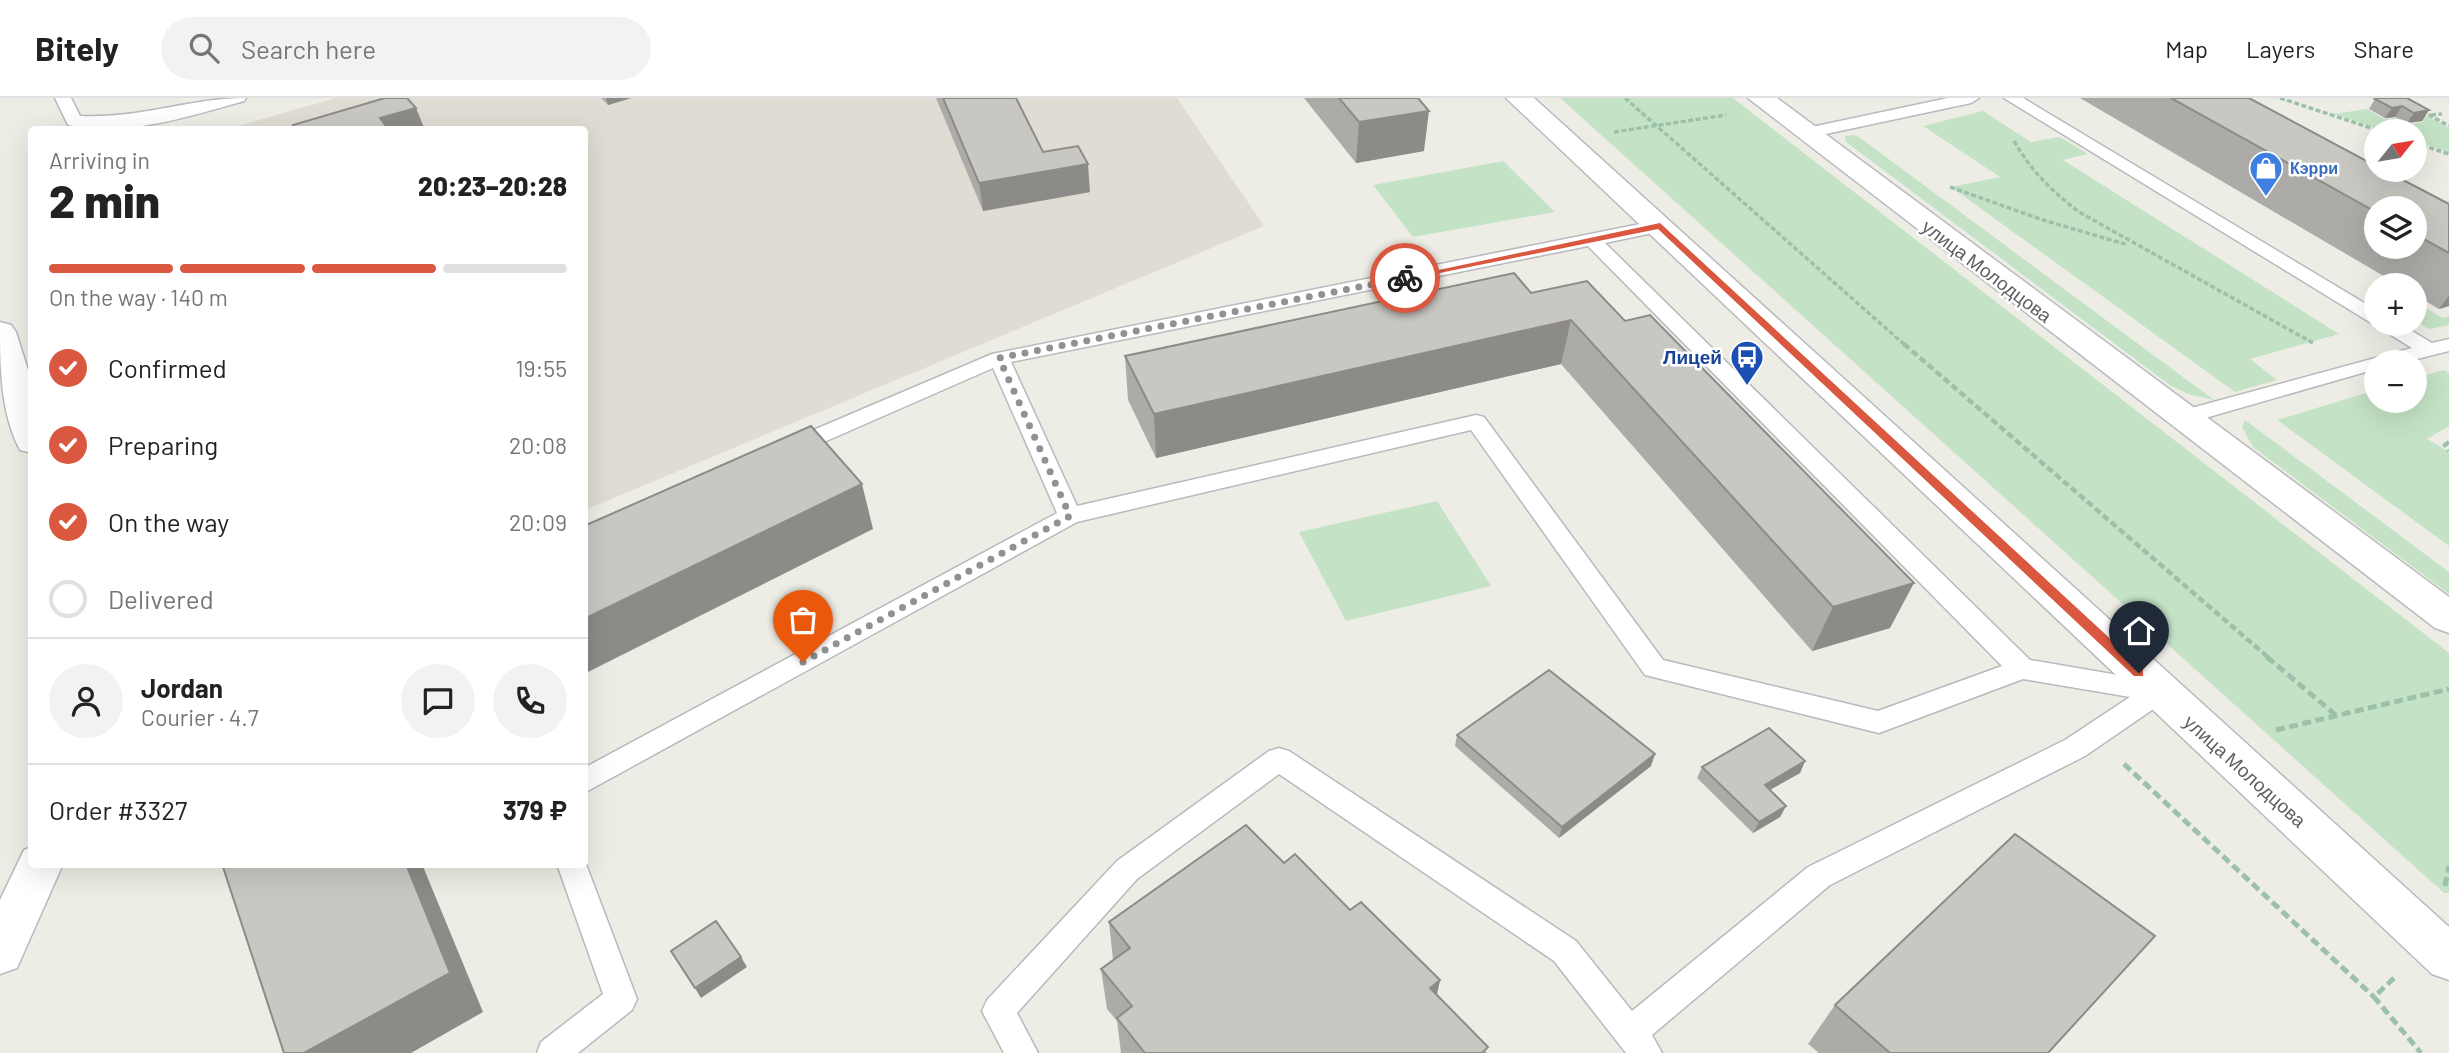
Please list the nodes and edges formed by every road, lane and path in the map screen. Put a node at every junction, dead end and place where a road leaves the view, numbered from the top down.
1 (63, 98) edge
2 (238, 98) edge
3 (1519, 98) edge
4 (1625, 98) edge
5 (1970, 98) edge
6 (2280, 98) edge
7 (1763, 99) edge
8 (2014, 99) edge
9 (2419, 110) edge
10 (2442, 114) dead end
11 (2430, 115) junction
12 (1655, 124) junction
13 (2364, 125) edge
14 (2449, 126) edge
15 (1807, 133) junction
16 (1564, 141) junction
17 (2427, 147) edge
18 (2449, 154) edge
19 (1942, 185) dead end
20 (1660, 226) junction
21 (1592, 240) junction
22 (2136, 247) junction
23 (2364, 311) edge
24 (0, 332) edge
25 (2406, 336) edge
26 (2311, 342) dead end
27 (2449, 345) edge
28 (2428, 349) junction
29 (2424, 350) edge
30 (999, 358) junction
31 (2364, 367) edge
32 (2181, 418) junction
33 (28, 428) edge
34 (2449, 442) edge
35 (2449, 451) edge
36 (773, 456) edge
37 (1070, 516) junction
38 (2449, 618) edge
39 (2022, 668) junction
40 (2449, 689) edge
41 (2159, 692) junction
42 (2338, 717) junction
43 (2093, 736) junction
44 (2215, 743) junction
45 (588, 780) edge
46 (2449, 866) edge
47 (38, 868) edge
48 (573, 868) edge
49 (2444, 893) dead end
50 (0, 952) edge
51 (2449, 958) edge
52 (2397, 975) dead end
53 (2374, 997) junction
54 (1638, 1043) edge
55 (553, 1053) edge
56 (1022, 1053) edge
57 (2421, 1053) edge

1 - 2 lane
3 - 16 street, улица Молодцова
4 - 12 path
5 - 15 lane
6 - 13 path
7 - 12 path
7 - 15 street, улица Молодцова
8 - 22 path
8 - 23 lane
9 - 11 path
10 - 11 path
11 - 14 path
12 - 16 path
12 - 42 path
15 - 32 street, улица Молодцова
16 - 20 street, улица Молодцова
17 - 18 path
19 - 22 path
20 - 21 lane
20 - 41 street, улица Молодцова
21 - 30 lane
21 - 39 lane
22 - 26 path
24 - 33 street
25 - 28 lane
27 - 28 lane
28 - 29 lane
30 - 36 lane
30 - 37 lane
31 - 32 lane
32 - 38 street, улица Молодцова
34 - 35 path
37 - 39 lane
37 - 45 lane
39 - 41 lane
40 - 42 path
41 - 43 lane
41 - 44 street, улица Молодцова
42 - 44 path
43 - 53 path
43 - 54 lane
44 - 51 street, улица Молодцова
46 - 49 path
47 - 50 street
48 - 55 lane
52 - 53 path
53 - 57 path
54 - 56 lane

